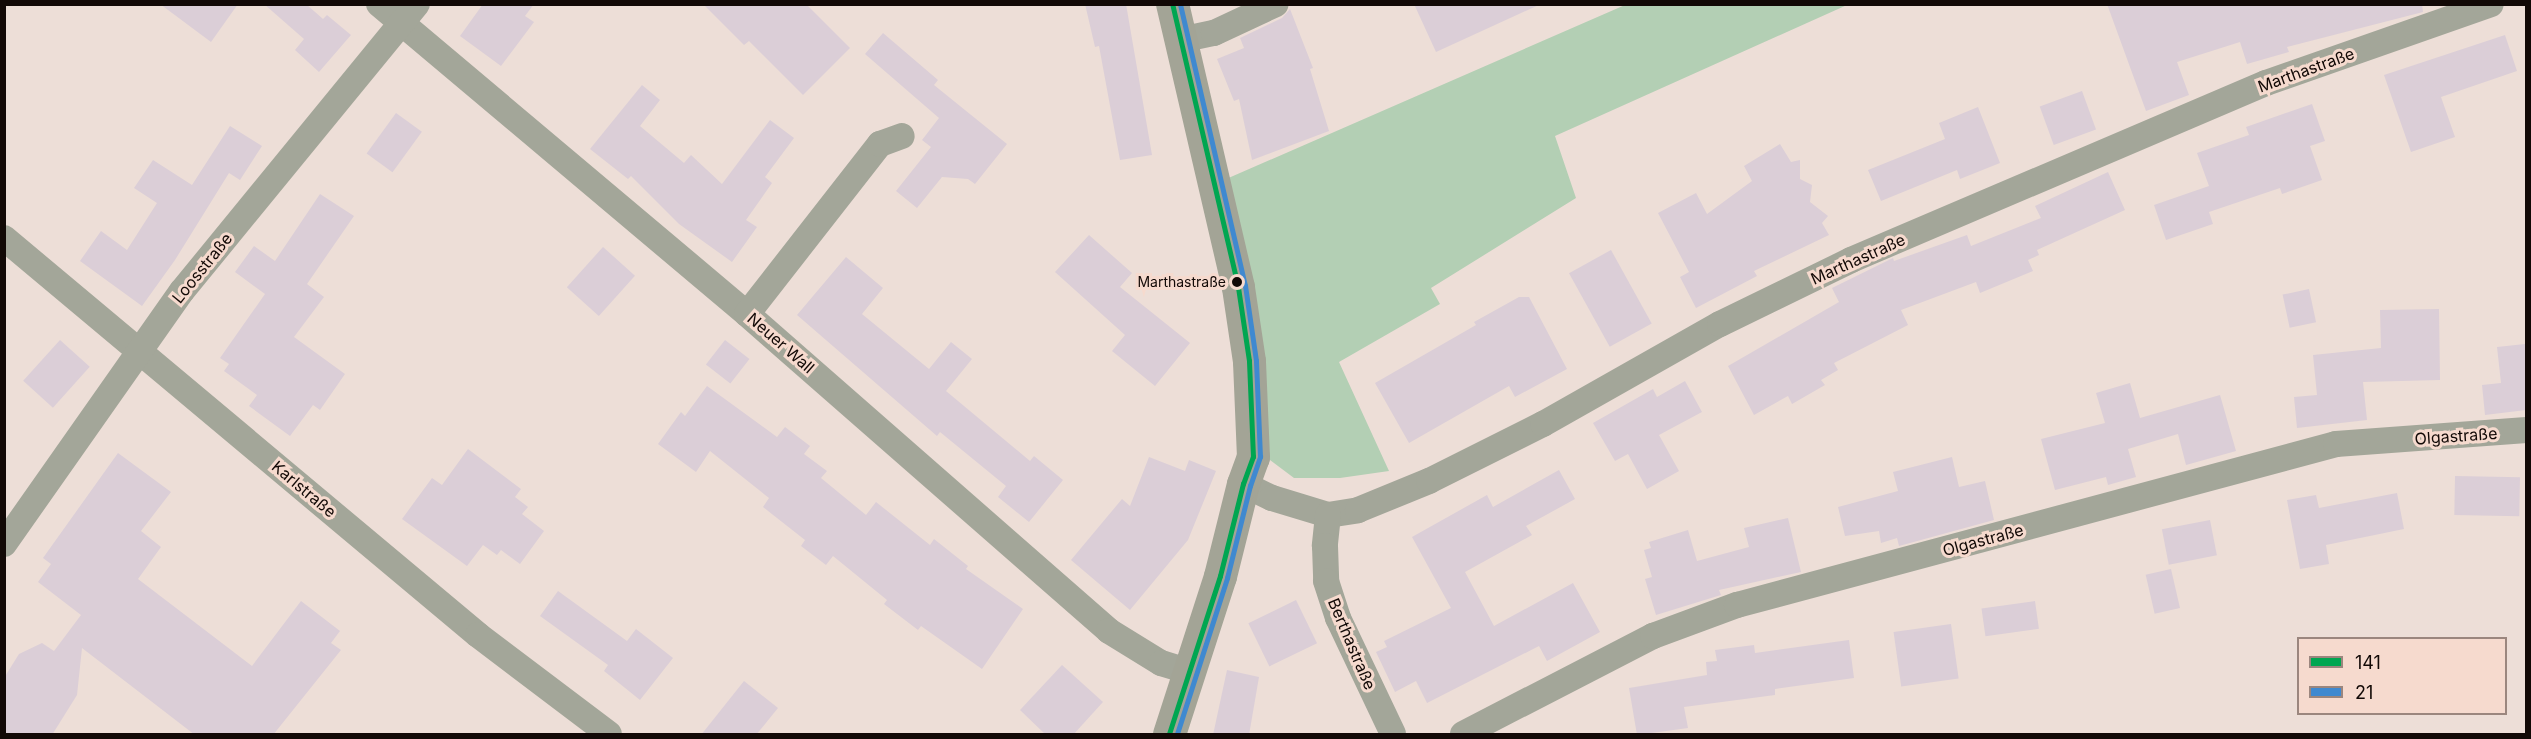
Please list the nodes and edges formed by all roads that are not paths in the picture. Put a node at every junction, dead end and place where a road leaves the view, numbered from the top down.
1 (379, 4) edge
2 (1172, 4) edge
3 (1276, 4) edge
4 (2491, 4) edge
5 (409, 14) edge
6 (1180, 40) junction
7 (902, 136) dead end
8 (4, 238) edge
9 (747, 314) junction
10 (140, 352) junction
11 (2526, 430) edge
12 (1243, 484) junction
13 (1328, 515) junction
14 (4, 544) edge
15 (1188, 671) junction
16 (609, 735) edge
17 (1169, 735) edge
18 (1393, 735) edge
19 (1464, 735) edge

1 - 5 street, Neuer Wall
2 - 6 street
3 - 6 street
4 - 13 street, Marthastraße
5 - 9 street, Neuer Wall
5 - 10 street, Loosstraße
6 - 12 street
7 - 9 street
8 - 10 street, Karlstraße
9 - 15 street, Neuer Wall
10 - 14 street, Loosstraße
10 - 16 street, Karlstraße
11 - 19 street, Olgastraße
12 - 13 street, Marthastraße
12 - 15 street
13 - 18 street, Berthastraße
15 - 17 street

